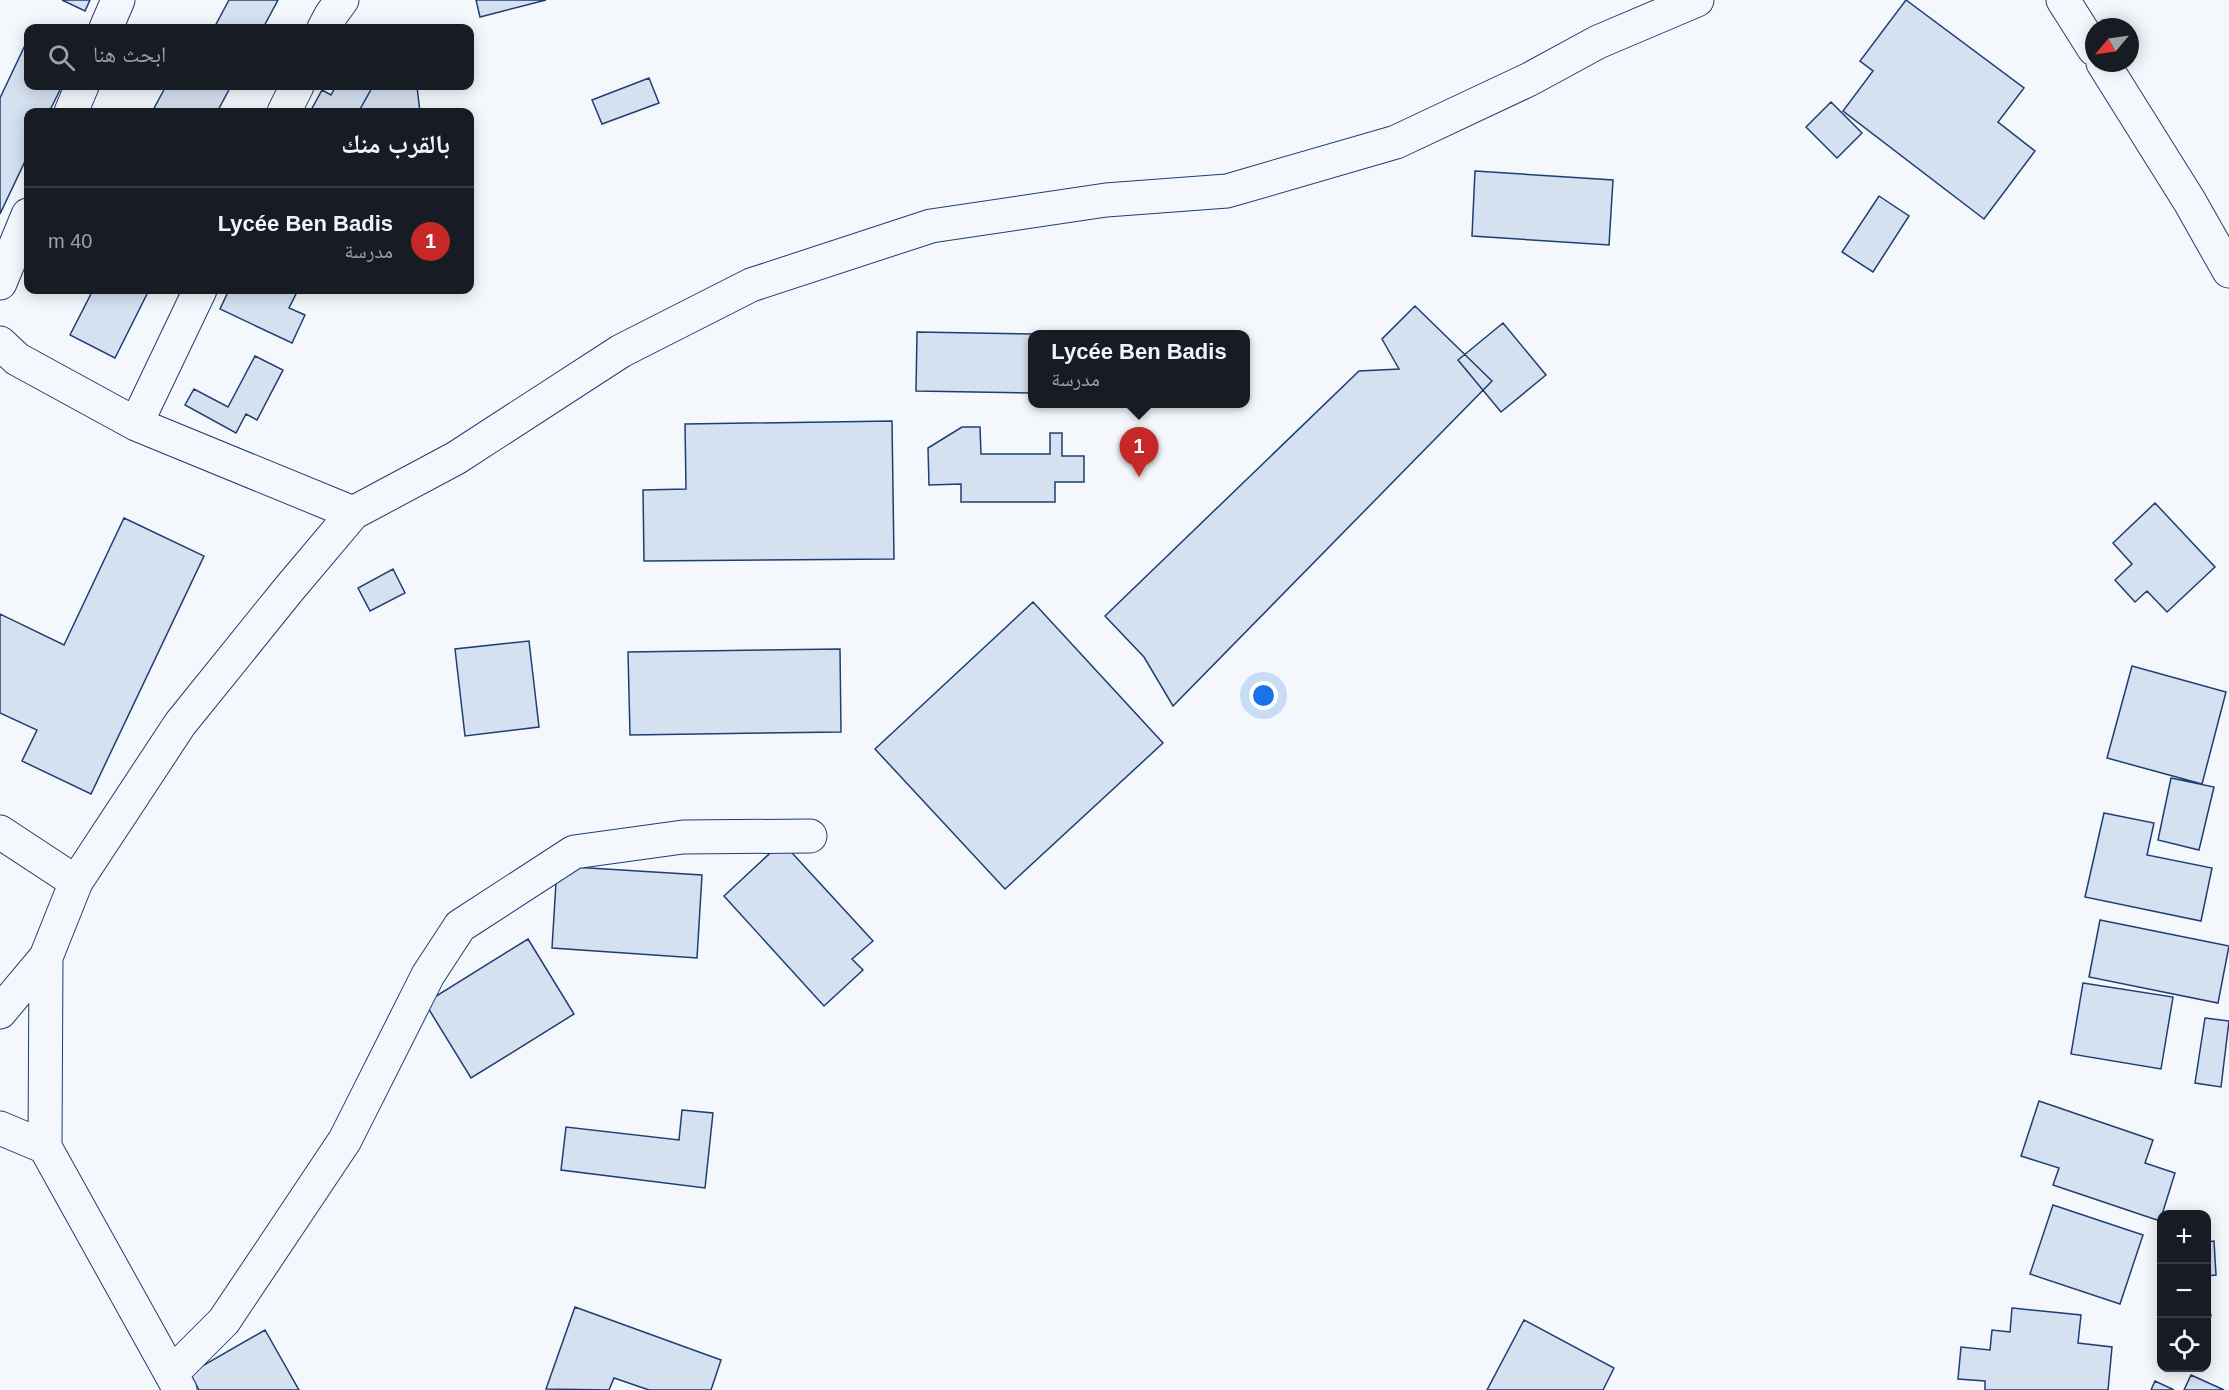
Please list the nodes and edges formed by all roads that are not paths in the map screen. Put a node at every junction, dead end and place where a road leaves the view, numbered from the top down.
1 (118, 0) edge
2 (1697, 0) edge
3 (2063, 0) edge
4 (108, 24) edge
5 (2085, 35) edge
6 (2109, 72) edge
7 (80, 90) edge
8 (295, 90) edge
9 (73, 108) edge
10 (286, 108) edge
11 (24, 225) edge
12 (2229, 271) edge
13 (0, 283) edge
14 (198, 294) edge
15 (0, 343) edge
16 (136, 424) junction
17 (353, 513) junction
18 (0, 832) edge
19 (810, 836) dead end
20 (76, 882) junction
21 (46, 957) junction
22 (0, 1012) edge
23 (0, 1128) edge
24 (45, 1147) junction
25 (175, 1382) edge

1 - 4 street
2 - 17 street
3 - 5 street
6 - 12 street
7 - 9 street
8 - 10 street
11 - 13 street
14 - 16 street
15 - 16 street
16 - 17 street
17 - 20 street
18 - 20 street
19 - 25 street
20 - 21 street
21 - 22 street
21 - 24 street
23 - 24 street
24 - 25 street

